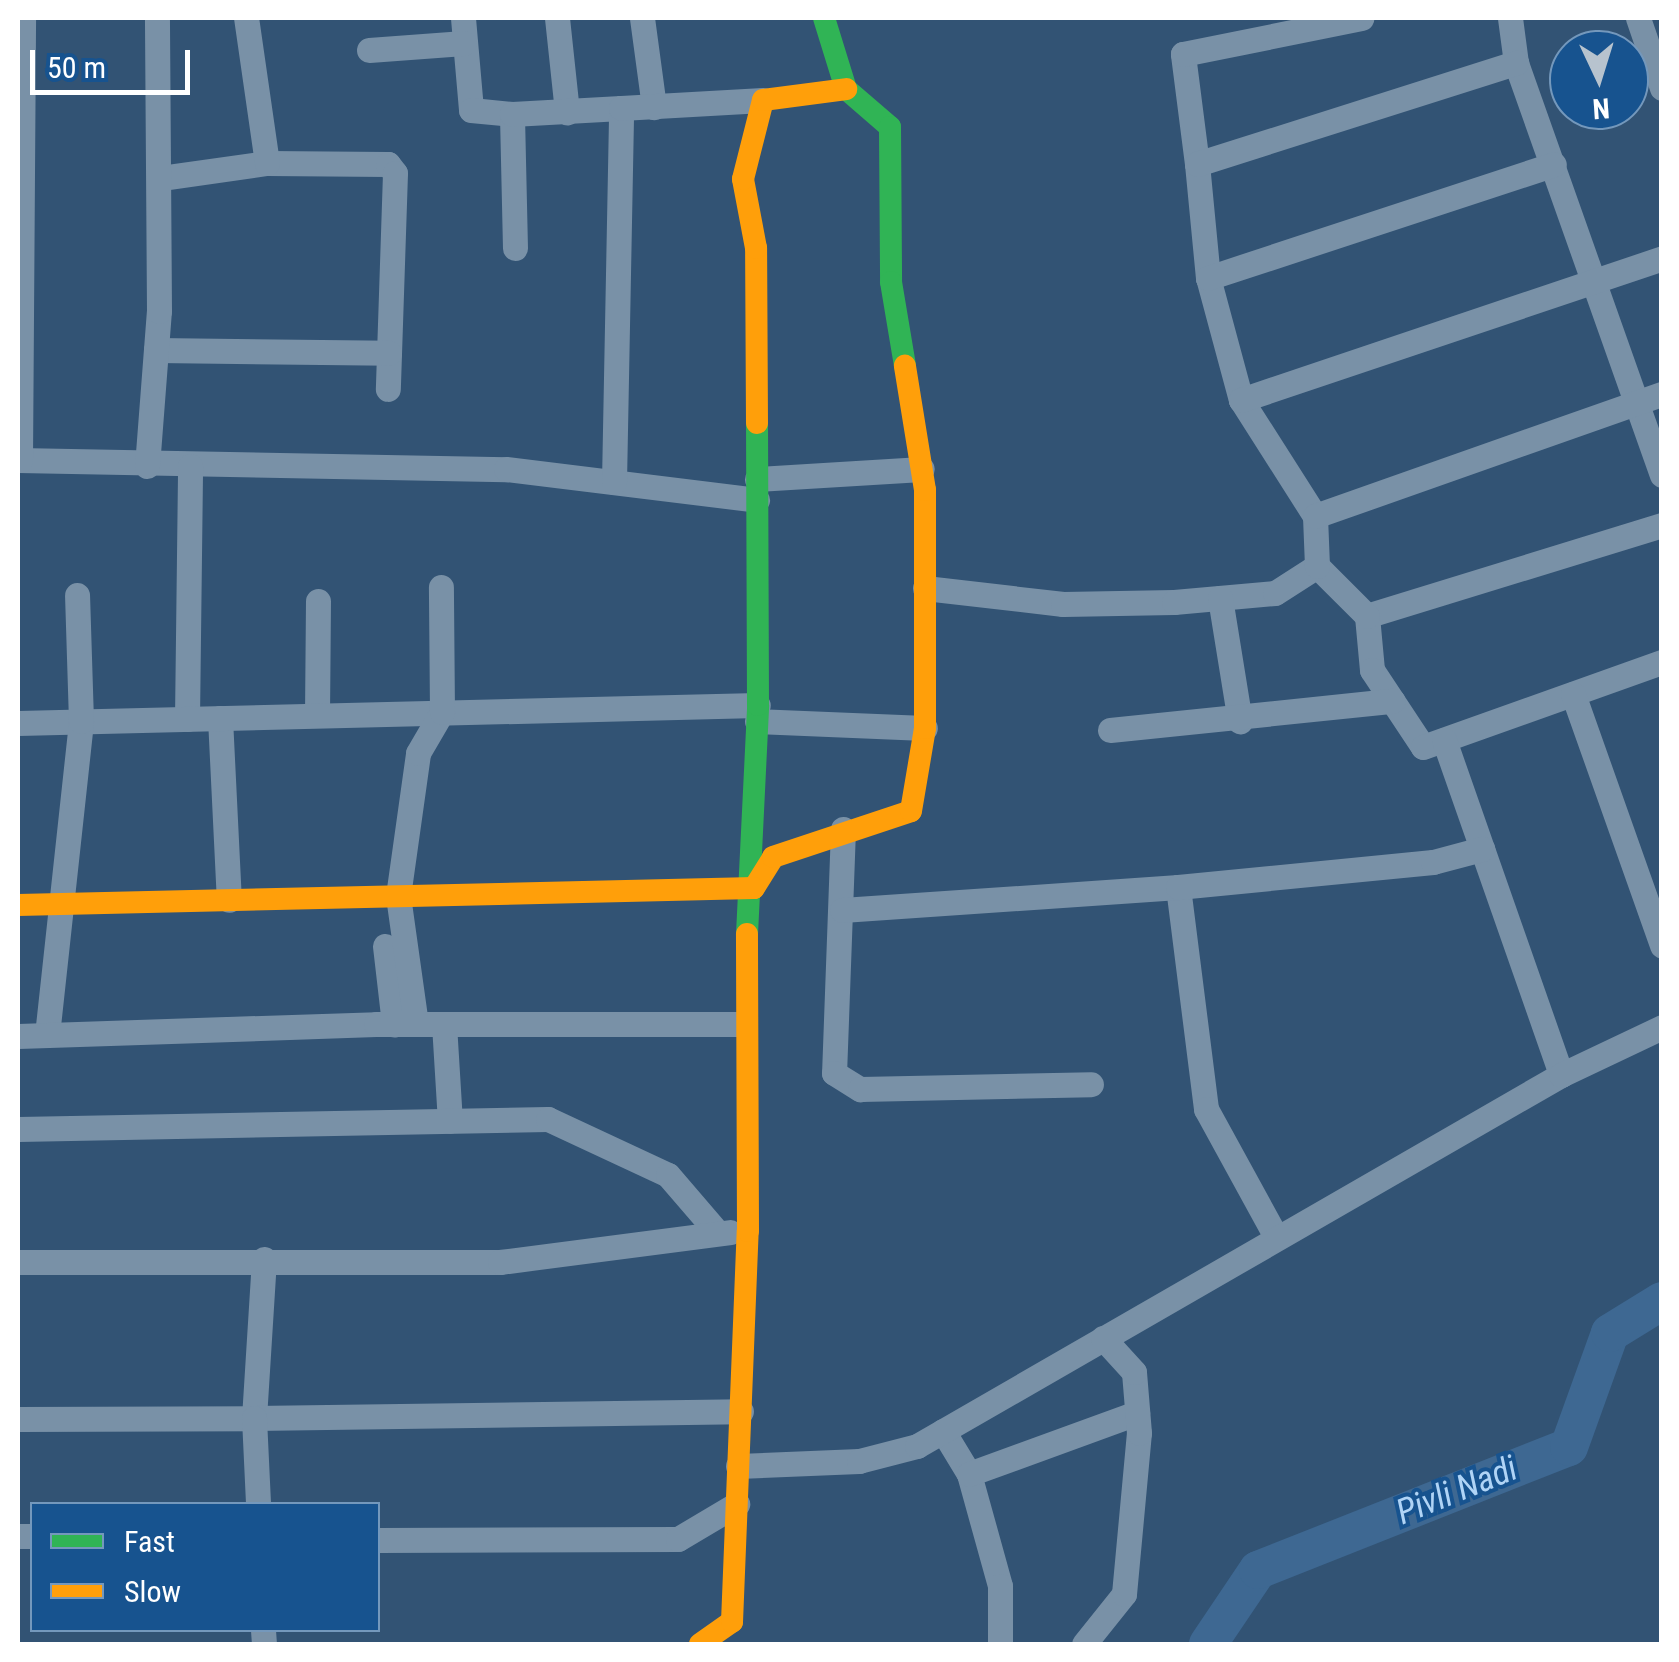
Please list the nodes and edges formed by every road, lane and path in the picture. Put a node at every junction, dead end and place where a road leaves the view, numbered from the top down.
1 (23, 18) edge
2 (157, 18) edge
3 (246, 18) edge
4 (557, 18) edge
5 (642, 18) edge
6 (824, 18) edge
7 (1361, 18) edge
8 (1510, 18) edge
9 (1638, 18) edge
10 (464, 30) edge
11 (368, 50) dead end
12 (1516, 64) junction
13 (1662, 88) edge
14 (846, 89) junction
15 (763, 100) junction
16 (654, 106) junction
17 (621, 108) junction
18 (567, 112) junction
19 (512, 114) junction
20 (267, 163) junction
21 (1197, 164) junction
22 (1554, 164) junction
23 (161, 178) junction
24 (515, 248) dead end
25 (1662, 258) edge
26 (1208, 278) junction
27 (1594, 280) junction
28 (156, 350) junction
29 (390, 353) junction
30 (388, 389) dead end
31 (1662, 394) edge
32 (1241, 400) junction
33 (1636, 402) junction
34 (19, 460) edge
35 (147, 466) junction
36 (190, 466) junction
37 (922, 470) junction
38 (1662, 475) edge
39 (614, 482) junction
40 (757, 489) junction
41 (1315, 516) junction
42 (1662, 524) edge
43 (1317, 566) junction
44 (441, 587) dead end
45 (925, 588) junction
46 (77, 594) dead end
47 (1220, 598) junction
48 (318, 601) dead end
49 (1367, 616) junction
50 (1662, 662) edge
51 (1573, 694) junction
52 (1392, 701) junction
53 (442, 712) junction
54 (757, 713) junction
55 (317, 716) junction
56 (220, 718) junction
57 (188, 719) junction
58 (1240, 720) junction
59 (80, 721) junction
60 (18, 723) edge
61 (925, 728) junction
62 (1110, 730) dead end
63 (1444, 740) junction
64 (843, 829) junction
65 (1482, 850) junction
66 (1178, 887) junction
67 (754, 888) junction
68 (389, 896) junction
69 (229, 900) junction
70 (64, 904) junction
71 (18, 905) edge
72 (842, 910) junction
73 (1662, 946) edge
74 (405, 1024) junction
75 (444, 1024) junction
76 (742, 1024) junction
77 (1662, 1026) edge
78 (47, 1035) junction
79 (18, 1036) edge
80 (1561, 1075) junction
81 (1091, 1084) dead end
82 (450, 1121) junction
83 (18, 1129) edge
84 (718, 1232) junction
85 (748, 1232) junction
86 (1276, 1238) junction
87 (264, 1258) junction
88 (18, 1262) edge
89 (1103, 1338) junction
90 (741, 1412) junction
91 (1137, 1413) junction
92 (18, 1418) edge
93 (254, 1418) junction
94 (944, 1431) junction
95 (738, 1466) junction
96 (968, 1474) junction
97 (258, 1502) edge
98 (737, 1504) junction
99 (380, 1540) edge
100 (700, 1644) edge
101 (1000, 1644) edge
102 (1084, 1644) edge

1 - 34 street
2 - 23 street
3 - 20 street
4 - 18 street
5 - 16 street
6 - 14 street
7 - 21 street
8 - 12 street
9 - 13 street
10 - 11 street
10 - 19 street
12 - 21 street
12 - 22 street
14 - 15 street
14 - 37 street
15 - 16 street
15 - 40 street
16 - 17 street
17 - 18 street
17 - 39 street
18 - 19 street
19 - 24 street
20 - 23 street
20 - 29 street
21 - 26 street
22 - 26 street
22 - 27 street
23 - 28 street
25 - 27 street
26 - 32 street
27 - 32 street
27 - 33 street
28 - 29 street
28 - 35 street
29 - 30 street
31 - 33 street
32 - 41 street
33 - 38 street
33 - 41 street
34 - 35 street
35 - 36 street
36 - 39 street
36 - 57 street
37 - 40 street
37 - 45 street
39 - 40 street
40 - 54 street
41 - 43 street
42 - 49 street
43 - 47 street
43 - 49 street
44 - 53 street
45 - 47 street
45 - 61 street
46 - 59 street
47 - 58 street
48 - 55 street
49 - 52 street
50 - 51 street
51 - 63 street
51 - 73 street
52 - 58 street
52 - 63 street
53 - 54 street
53 - 55 street
53 - 68 street
54 - 61 street
54 - 67 street
55 - 56 street
56 - 57 street
56 - 69 street
57 - 59 street
58 - 62 street
59 - 60 street
59 - 70 street
61 - 64 street
63 - 65 street
64 - 67 street
64 - 72 street
65 - 66 street
65 - 80 street
66 - 72 street
66 - 86 street
67 - 68 street
67 - 76 street
68 - 69 street
68 - 74 street
69 - 70 street
70 - 71 street
70 - 78 street
72 - 81 street
74 - 75 street
74 - 78 street
75 - 76 street
75 - 82 street
76 - 85 street
77 - 80 street
78 - 79 street
80 - 86 street
82 - 83 street
82 - 84 street
84 - 85 street
84 - 87 street
85 - 90 street
86 - 89 street
87 - 88 street
87 - 93 street
89 - 91 street
89 - 94 street
90 - 93 street
90 - 95 street
91 - 96 street
91 - 102 street
92 - 93 street
93 - 97 street
94 - 95 street
94 - 96 street
95 - 98 street
96 - 101 street
98 - 99 street
98 - 100 street

